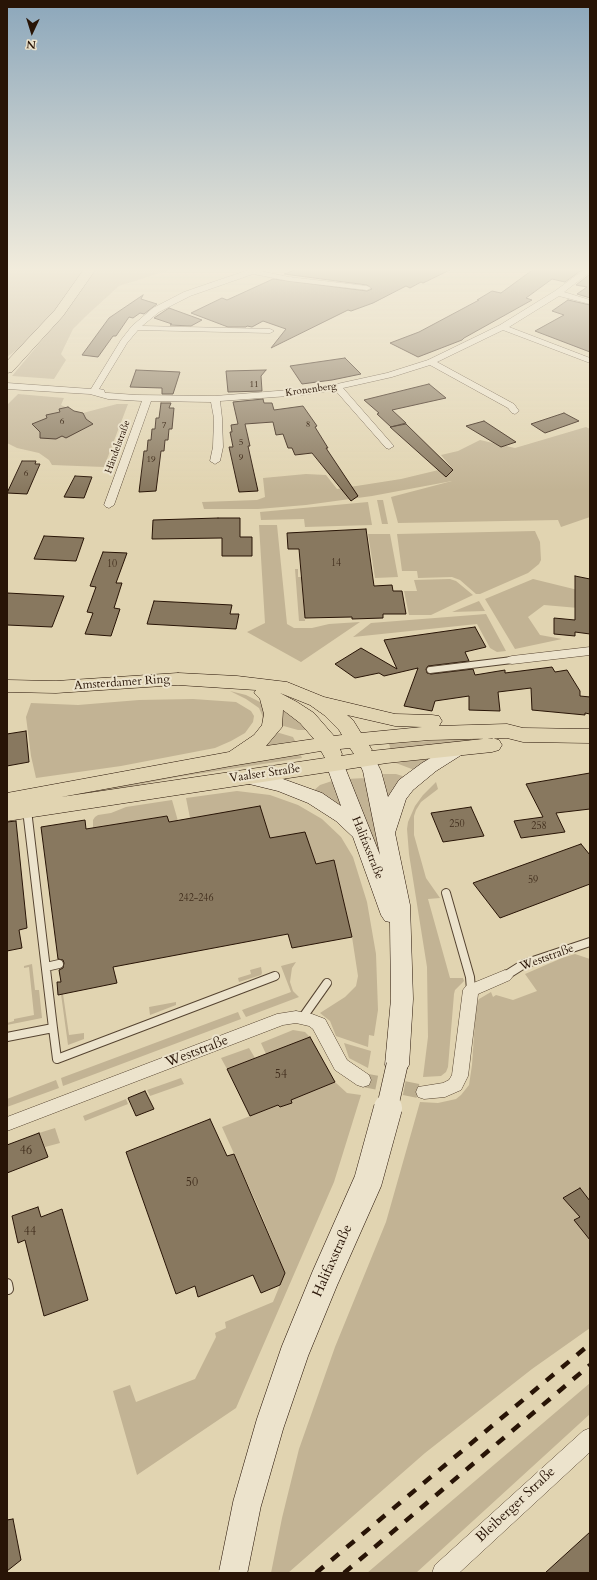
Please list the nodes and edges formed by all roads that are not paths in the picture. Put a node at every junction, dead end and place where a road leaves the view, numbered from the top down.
1 (31, 343) edge
2 (124, 343) edge
3 (471, 343) edge
4 (543, 343) edge
5 (590, 361) edge
6 (431, 362) junction
7 (7, 369) edge
8 (7, 386) edge
9 (337, 387) junction
10 (93, 392) junction
11 (148, 397) junction
12 (215, 399) junction
13 (515, 411) dead end
14 (389, 446) dead end
15 (215, 461) dead end
16 (108, 505) dead end
17 (590, 651) edge
18 (512, 660) joint
19 (430, 670) dead end
20 (237, 682) junction
21 (7, 686) edge
22 (269, 695) junction
23 (317, 701) junction
24 (513, 736) junction
25 (590, 736) edge
26 (460, 748) junction
27 (361, 749) junction
28 (331, 754) junction
29 (231, 758) junction
30 (248, 777) junction
31 (7, 800) edge
32 (24, 806) edge
33 (386, 833) junction
34 (362, 836) junction
35 (446, 893) dead end
36 (590, 942) edge
37 (400, 943) junction
38 (59, 964) dead end
39 (46, 967) junction
40 (275, 976) dead end
41 (505, 976) joint
42 (327, 983) dead end
43 (471, 990) junction
44 (303, 1017) junction
45 (53, 1028) junction
46 (7, 1037) edge
47 (363, 1080) tunnel mouth
48 (424, 1092) tunnel mouth
49 (7, 1124) edge
50 (590, 1438) edge
51 (233, 1573) edge
52 (443, 1573) edge

1 - 7 main road
2 - 10 street
3 - 6 street, Kronenberg
4 - 5 street
6 - 9 street, Kronenberg
6 - 13 street
8 - 10 street, Kronenberg
9 - 12 street, Kronenberg
9 - 14 street
10 - 11 street, Kronenberg
11 - 12 street, Kronenberg
11 - 16 street, Händelstraße
12 - 15 street
17 - 18 street
18 - 19 lane
20 - 21 main road, Amsterdamer Ring
20 - 22 main road, Amsterdamer Ring
20 - 23 main road, Amsterdamer Ring
22 - 28 main road, Amsterdamer Ring
22 - 29 main road
23 - 24 main road
23 - 27 main road, Amsterdamer Ring
24 - 25 main road, Vaalser Straße
24 - 26 main road, Vaalser Straße
24 - 27 main road, Vaalser Straße
26 - 27 main road, Vaalser Straße
26 - 33 main road
27 - 28 main road, Vaalser Straße
27 - 33 main road, Halifaxstraße
28 - 29 main road, Vaalser Straße
28 - 30 main road, Vaalser Straße
28 - 34 main road, Halifaxstraße
29 - 32 main road, Vaalser Straße
30 - 32 main road, Vaalser Straße
30 - 34 main road
31 - 32 main road, Vaalser Straße
32 - 39 lane
33 - 37 main road, Halifaxstraße
34 - 37 main road, Halifaxstraße
35 - 43 lane
36 - 41 lane, Weststraße
37 - 51 main road, Halifaxstraße, bridge
38 - 39 lane
39 - 45 lane
40 - 45 lane
41 - 43 street, Weststraße
42 - 44 lane
43 - 48 street
44 - 47 street
44 - 49 street, Weststraße
45 - 46 lane
50 - 52 street, Bleiberger Straße

